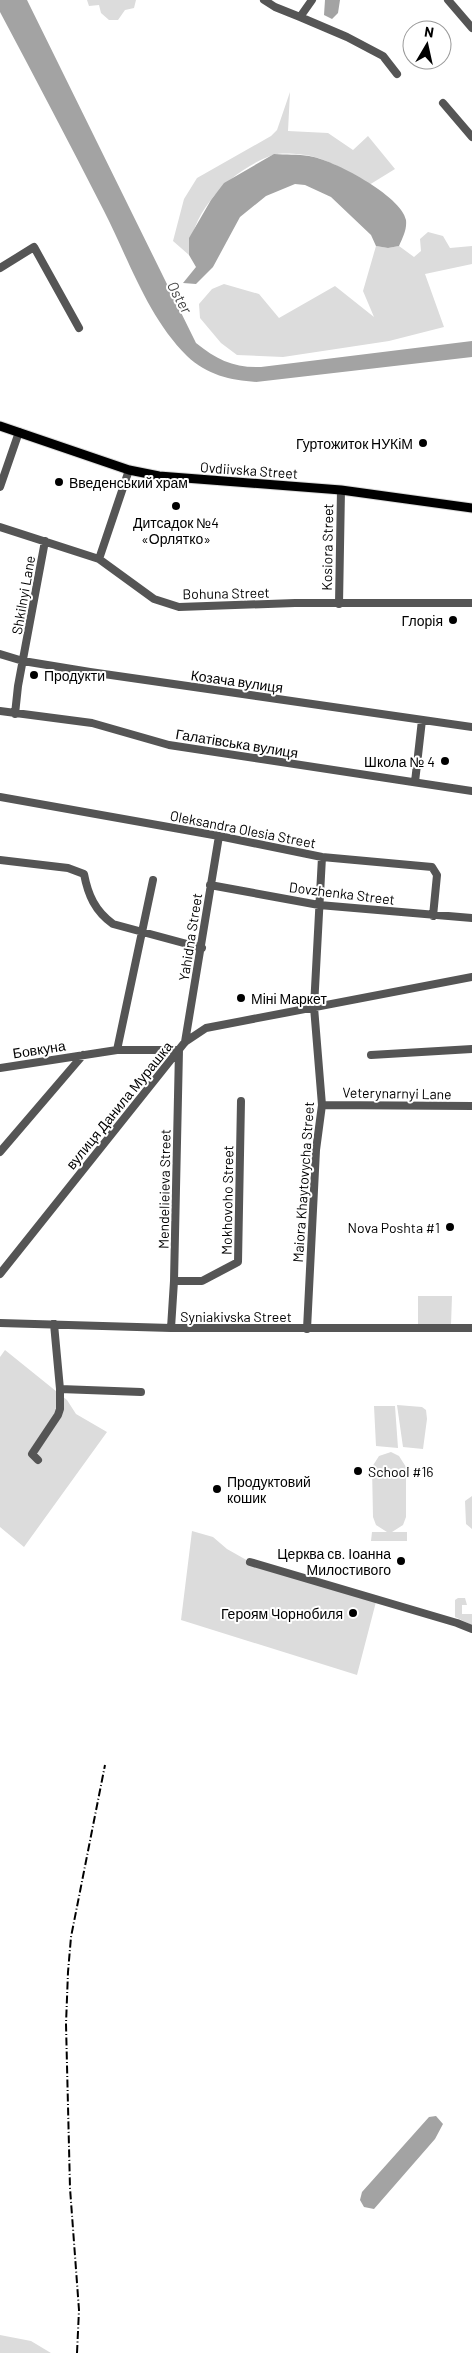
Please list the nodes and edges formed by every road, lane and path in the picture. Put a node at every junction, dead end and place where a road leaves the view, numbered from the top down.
1 (264, 0) edge
2 (312, 0) edge
3 (448, 0) edge
4 (300, 17) junction
5 (472, 28) edge
6 (397, 74) dead end
7 (443, 103) dead end
8 (472, 137) edge
9 (1, 265) edge
10 (80, 328) dead end
11 (0, 426) edge
12 (19, 432) junction
13 (129, 470) junction
14 (0, 486) edge
15 (341, 490) junction
16 (472, 508) edge
17 (0, 527) edge
18 (45, 540) junction
19 (99, 559) junction
20 (472, 603) edge
21 (339, 604) junction
22 (0, 654) edge
23 (23, 661) junction
24 (0, 711) edge
25 (15, 714) junction
26 (422, 720) junction
27 (472, 727) edge
28 (415, 782) junction
29 (472, 791) edge
30 (0, 798) edge
31 (219, 836) junction
32 (322, 857) junction
33 (0, 860) edge
34 (153, 880) dead end
35 (210, 885) junction
36 (319, 905) junction
37 (433, 916) junction
38 (472, 918) edge
39 (142, 934) junction
40 (202, 948) junction
41 (472, 977) edge
42 (314, 1007) junction
43 (186, 1042) junction
44 (472, 1049) edge
45 (117, 1050) junction
46 (179, 1050) junction
47 (83, 1055) junction
48 (371, 1055) dead end
49 (0, 1068) edge
50 (241, 1101) dead end
51 (322, 1105) junction
52 (472, 1106) edge
53 (0, 1152) edge
54 (0, 1274) edge
55 (174, 1281) junction
56 (0, 1323) edge
57 (54, 1324) junction
58 (171, 1328) junction
59 (472, 1328) edge
60 (307, 1329) junction
61 (60, 1389) junction
62 (142, 1392) dead end
63 (38, 1460) dead end
64 (250, 1562) dead end
65 (472, 1629) edge

1 - 4 street
2 - 4 street
3 - 5 street
4 - 6 street
7 - 8 street
9 - 10 street
11 - 12 main road, Ovdiivska Street
12 - 13 main road, Ovdiivska Street
12 - 14 street
13 - 15 main road, Ovdiivska Street
13 - 19 street
15 - 16 main road, Ovdiivska Street
15 - 21 street, Kosiora Street
17 - 18 street, Bohuna Street
18 - 19 street, Bohuna Street
18 - 23 street, Shkilnyi Lane
19 - 21 street, Bohuna Street
20 - 21 street, Bohuna Street
22 - 23 street, Козача вулиця
23 - 25 street, Shkilnyi Lane
23 - 26 street, Козача вулиця
24 - 25 street, Галатівська вулиця
25 - 28 street, Галатівська вулиця
26 - 27 street, Козача вулиця
26 - 28 street
28 - 29 street, Галатівська вулиця
30 - 31 street, Oleksandra Olesia Street
31 - 32 street, Oleksandra Olesia Street
31 - 35 street, Yahidna Street
32 - 36 street, Maiora Khaytovycha Street
32 - 37 street, Oleksandra Olesia Street
33 - 39 street
34 - 39 street
35 - 36 street, Dovzhenka Street
35 - 40 street, Yahidna Street
36 - 37 street, Dovzhenka Street
36 - 42 street, Maiora Khaytovycha Street
37 - 38 street, Dovzhenka Street
39 - 40 street
39 - 45 street
40 - 43 street, Yahidna Street
41 - 42 street, вулиця Данила Мурашка
42 - 43 street, вулиця Данила Мурашка
42 - 51 street, Maiora Khaytovycha Street
43 - 46 street, вулиця Данила Мурашка
44 - 48 street
45 - 46 street, Бовкуна
45 - 47 street, Бовкуна
46 - 54 street, вулиця Данила Мурашка
46 - 55 street, Mendelieieva Street
47 - 49 street, Бовкуна
47 - 53 street
50 - 55 street, Mokhovoho Street
51 - 52 street, Veterynarnyi Lane
51 - 60 street, Maiora Khaytovycha Street
55 - 58 street, Mendelieieva Street
56 - 57 street, Syniakivska Street
57 - 58 street, Syniakivska Street
57 - 61 street
58 - 60 street, Syniakivska Street
59 - 60 street, Syniakivska Street
61 - 62 street
61 - 63 street
64 - 65 street

